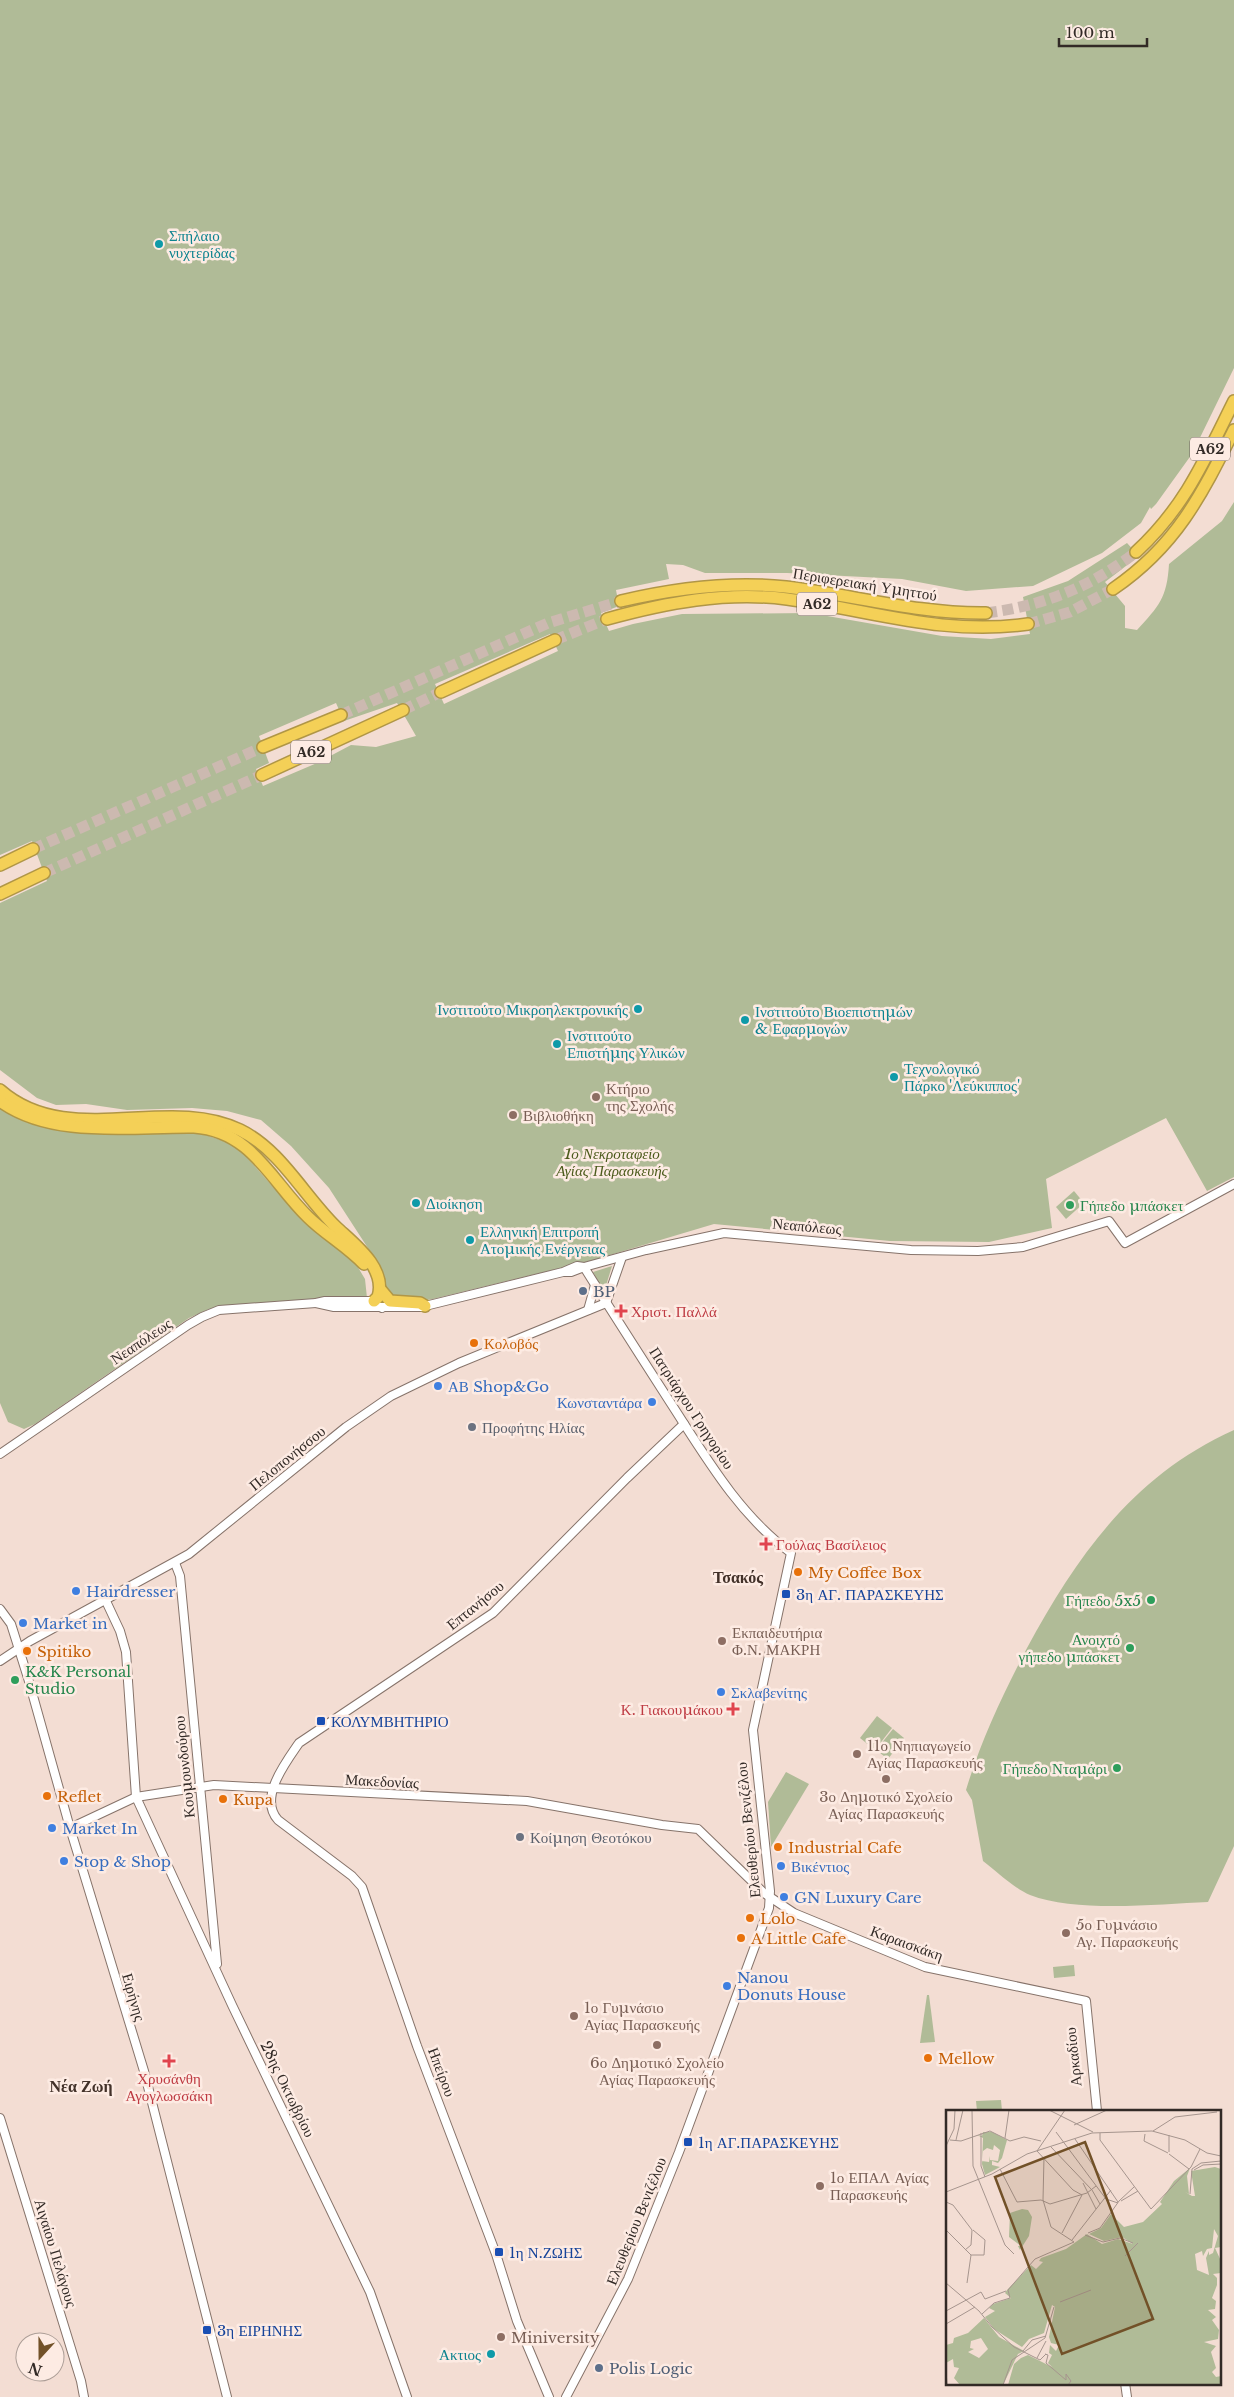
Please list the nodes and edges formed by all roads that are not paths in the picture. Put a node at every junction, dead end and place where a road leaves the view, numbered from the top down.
1 (1234, 401) edge
2 (1234, 430) edge
3 (1136, 552) tunnel mouth
4 (1113, 589) tunnel mouth
5 (621, 601) tunnel mouth
6 (986, 613) tunnel mouth
7 (607, 619) tunnel mouth
8 (1028, 624) tunnel mouth
9 (554, 640) tunnel mouth
10 (441, 692) tunnel mouth
11 (403, 710) tunnel mouth
12 (341, 715) tunnel mouth
13 (263, 747) tunnel mouth
14 (262, 775) tunnel mouth
15 (33, 849) tunnel mouth
16 (0, 865) edge
17 (44, 873) tunnel mouth
18 (0, 894) edge
19 (0, 1090) edge
20 (0, 1101) edge
21 (1234, 1184) edge
22 (622, 1257) junction
23 (584, 1267) junction
24 (595, 1285) junction
25 (380, 1289) junction
26 (606, 1302) junction
27 (378, 1304) junction
28 (424, 1306) junction
29 (588, 1310) junction
30 (684, 1424) junction
31 (0, 1454) edge
32 (791, 1554) joint
33 (175, 1563) junction
34 (105, 1600) junction
35 (0, 1610) edge
36 (19, 1648) junction
37 (0, 1661) edge
38 (200, 1786) junction
39 (272, 1788) junction
40 (136, 1797) junction
41 (70, 1828) junction
42 (698, 1829) joint
43 (770, 1894) junction
44 (217, 1969) junction
45 (1083, 2000) joint
46 (1095, 2110) edge
47 (0, 2118) edge
48 (1120, 2384) edge
49 (1125, 2384) edge
50 (84, 2397) edge
51 (226, 2397) edge
52 (407, 2397) edge
53 (549, 2397) edge
54 (566, 2397) edge
55 (1122, 2397) edge
56 (1127, 2397) edge

1 - 3 highway, Α62
2 - 4 highway, Α62
5 - 6 highway, Περιφερειακή Υμηττού / Α62
7 - 8 highway, Περιφερειακή Υμηττού / Α62
9 - 10 highway
11 - 14 highway, Α62
12 - 13 highway, Α62
15 - 16 highway
17 - 18 highway
19 - 25 highway
20 - 27 highway
21 - 22 street, Νεαπόλεως
22 - 23 street, Νεαπόλεως
22 - 26 street
23 - 24 street, Πατριάρχου Γρηγορίου
23 - 28 street, Νεαπόλεως
24 - 26 street, Πατριάρχου Γρηγορίου
24 - 29 street
25 - 27 highway
25 - 28 highway
26 - 29 street, Πελοπονήσσου
26 - 30 street, Πατριάρχου Γρηγορίου
27 - 28 street, Νεαπόλεως
27 - 31 street, Νεαπόλεως
29 - 33 street, Πελοπονήσσου
30 - 32 street, Πατριάρχου Γρηγορίου
30 - 39 street, Επτανήσου
32 - 43 street, Ελευθερίου Βενιζέλου
33 - 34 street, Πελοπονήσσου
33 - 38 street, Κουμουνδούρου
34 - 36 street, Πελοπονήσσου
34 - 40 street
35 - 36 street, Ειρήνης
36 - 37 street, Πελοπονήσσου
36 - 41 street, Ειρήνης
38 - 39 street, Μακεδονίας
38 - 40 street, Μακεδονίας
38 - 44 street, Κουμουνδούρου
39 - 42 street, Μακεδονίας
39 - 53 street, Ηπείρου
40 - 41 street, Μακεδονίας
40 - 44 street, 28ης Οκτωβρίου
41 - 51 street, Ειρήνης
42 - 43 street, Καραισκάκη
43 - 45 street, Καραισκάκη
43 - 54 street, Ελευθερίου Βενιζέλου
44 - 52 street, 28ης Οκτωβρίου
45 - 46 street, Αρκαδίου
47 - 50 street, Αιγαίου Πελάγους
48 - 55 street
49 - 56 street

